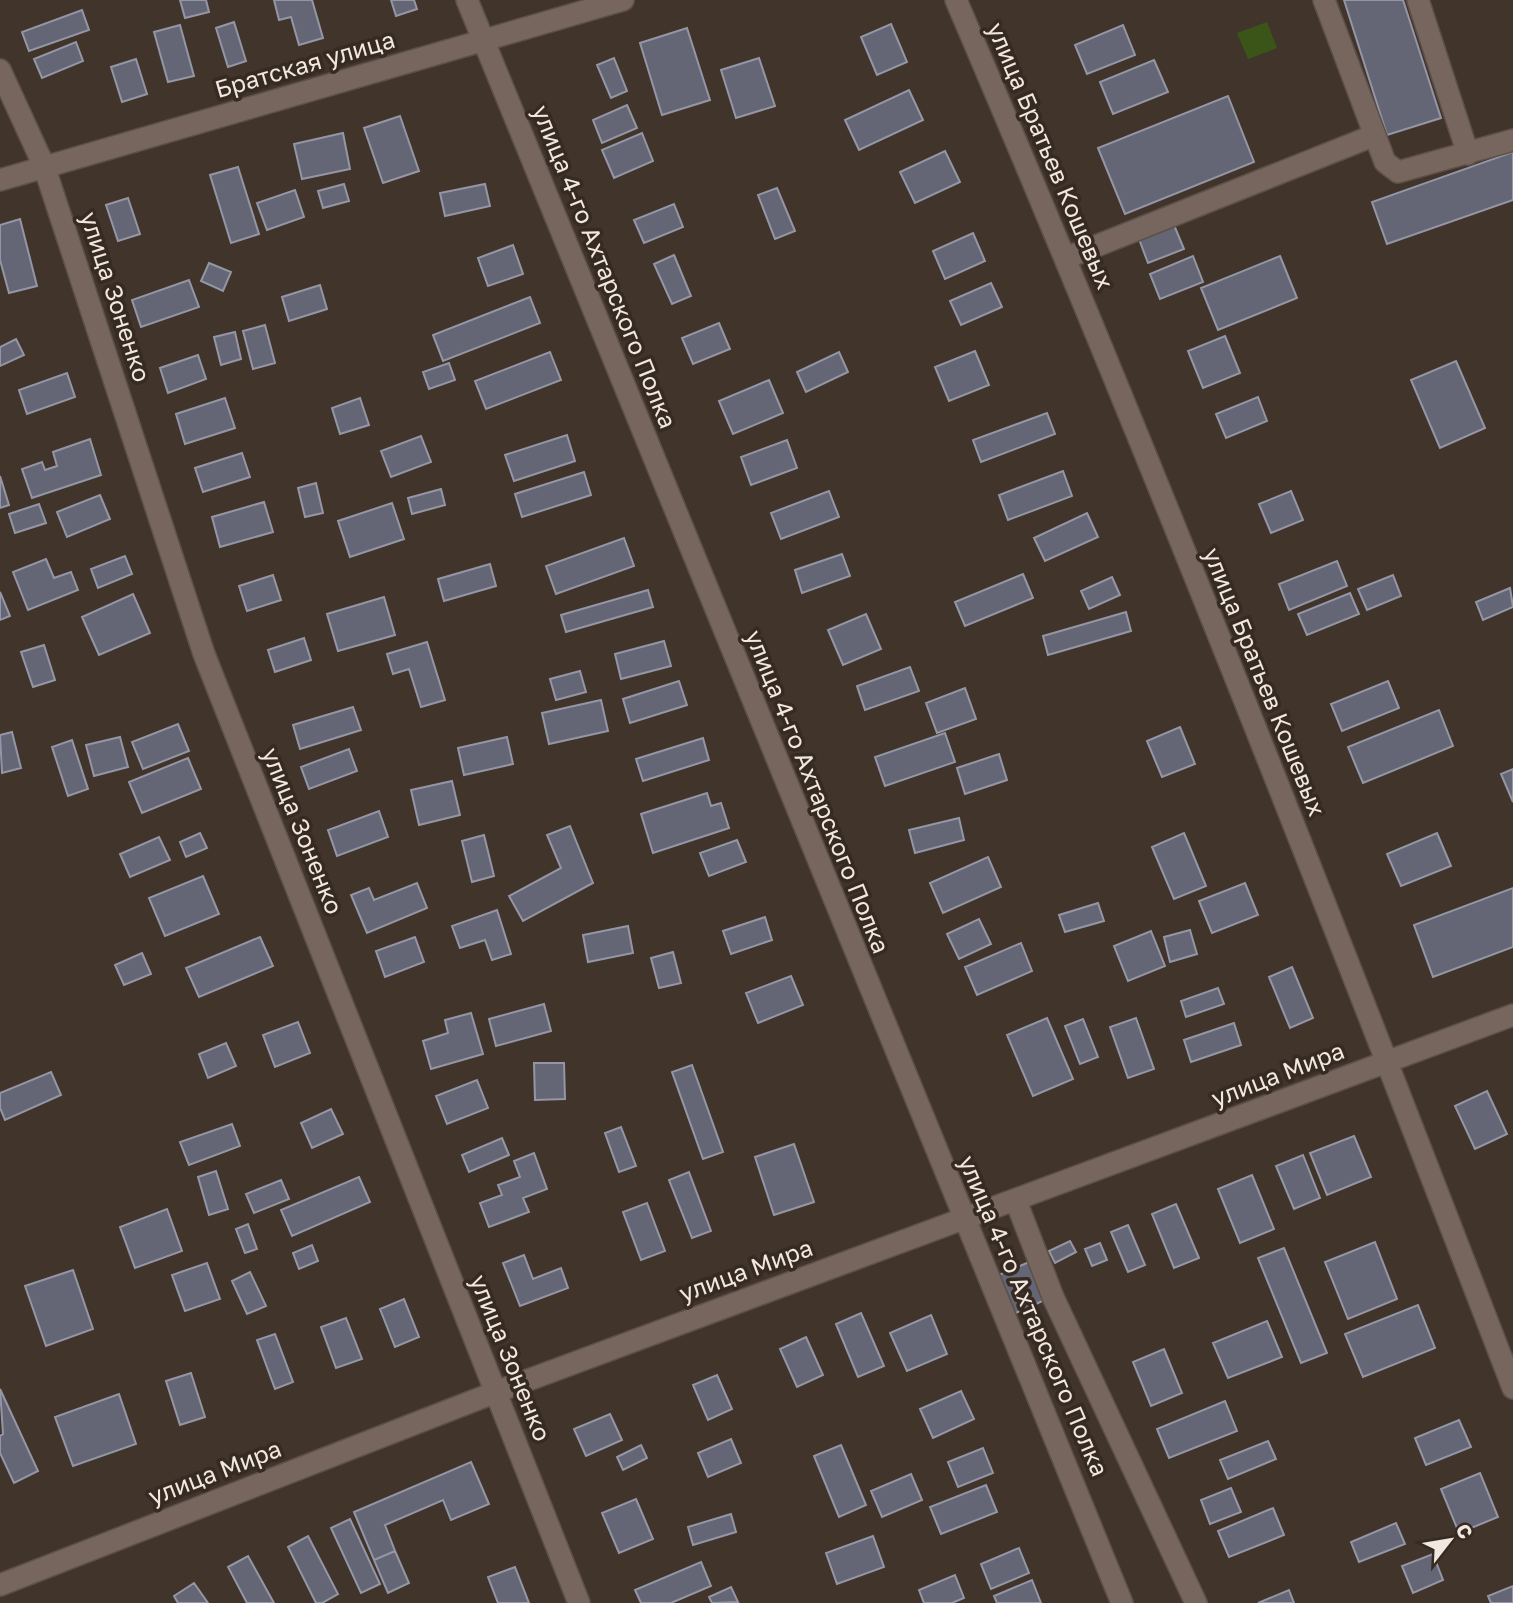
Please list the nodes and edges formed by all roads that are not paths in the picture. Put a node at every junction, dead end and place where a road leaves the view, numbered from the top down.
1 (467, 0) edge
2 (623, 0) edge
3 (956, 0) edge
4 (1324, 0) edge
5 (1418, 0) edge
6 (484, 43) junction
7 (0, 69) edge
8 (1375, 135) junction
9 (1513, 139) edge
10 (1468, 154) junction
11 (44, 166) junction
12 (0, 180) edge
13 (1066, 258) junction
14 (1513, 1016) edge
15 (1387, 1062) junction
16 (1016, 1201) junction
17 (963, 1219) junction
18 (1513, 1388) edge
19 (496, 1392) junction
20 (0, 1585) edge
21 (579, 1603) edge
22 (1122, 1603) edge
23 (1196, 1603) edge

1 - 6 street, улица 4-го Ахтарского Полка
2 - 6 street, Братская улица
3 - 13 street, улица Братьев Кошевых
4 - 8 street
5 - 10 street
6 - 11 street, Братская улица
6 - 17 street, улица 4-го Ахтарского Полка
7 - 11 street, улица Зоненко
8 - 10 street
8 - 13 street
9 - 10 street
11 - 12 street, Братская улица
11 - 19 street, улица Зоненко
13 - 15 street, улица Братьев Кошевых
14 - 15 street, улица Мира
15 - 16 street, улица Мира
15 - 18 street, улица Братьев Кошевых
16 - 17 street, улица Мира
16 - 23 street
17 - 19 street, улица Мира
17 - 22 street, улица 4-го Ахтарского Полка
19 - 20 street, улица Мира
19 - 21 street, улица Зоненко

